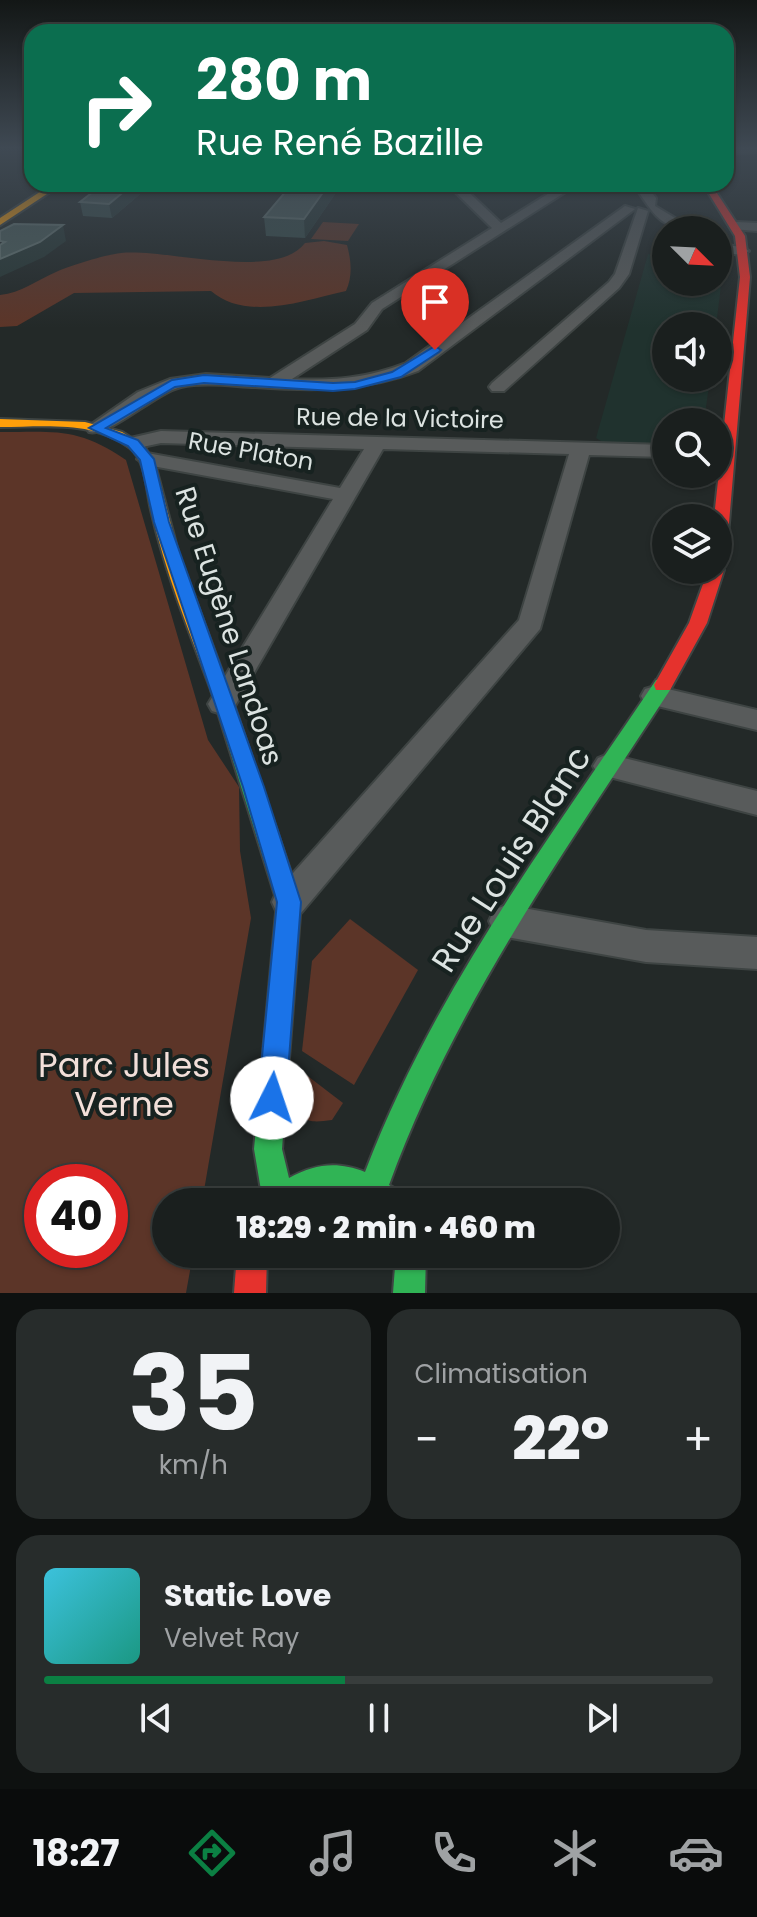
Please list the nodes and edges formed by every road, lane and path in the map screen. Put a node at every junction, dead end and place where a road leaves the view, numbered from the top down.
1 (22, 207) edge
2 (476, 207) edge
3 (535, 207) edge
4 (634, 207) edge
5 (640, 207) edge
6 (723, 207) edge
7 (0, 222) edge
8 (757, 227) edge
9 (500, 229) junction
10 (744, 238) edge
11 (751, 277) edge
12 (748, 345) edge
13 (274, 383) junction
14 (498, 387) dead end
15 (732, 415) edge
16 (0, 423) edge
17 (96, 428) junction
18 (249, 440) junction
19 (377, 443) junction
20 (581, 449) junction
21 (140, 451) junction
22 (652, 451) edge
23 (224, 473) junction
24 (346, 495) junction
25 (711, 584) edge
26 (655, 696) junction
27 (222, 704) junction
28 (757, 720) edge
29 (608, 766) junction
30 (757, 803) edge
31 (289, 902) junction
32 (506, 921) junction
33 (757, 953) edge
34 (276, 1188) edge
35 (295, 1188) edge
36 (371, 1188) edge
37 (373, 1188) edge
38 (250, 1268) edge
39 (410, 1268) edge
40 (250, 1293) edge
41 (409, 1293) edge

1 - 7 street
2 - 9 street
3 - 9 street
4 - 13 street
5 - 14 street
6 - 10 street
8 - 10 street
9 - 13 street
10 - 11 street
11 - 12 street
12 - 15 street
13 - 17 street
16 - 17 street
17 - 21 street
18 - 19 street, Rue de la Victoire
18 - 21 street, Rue de la Victoire
18 - 23 street
19 - 20 street, Rue de la Victoire
19 - 24 street
20 - 22 street, Rue de la Victoire
20 - 31 street
21 - 23 street, Rue Platon
21 - 27 street, Rue Eugène Landoas
23 - 24 street, Rue Platon
24 - 27 street
25 - 26 street, Rue Louis Blanc
26 - 28 street
26 - 29 street, Rue Louis Blanc
27 - 31 street, Rue Eugène Landoas
29 - 30 street
29 - 32 street, Rue Louis Blanc
31 - 34 street, Rue Eugène Landoas
32 - 33 street
32 - 37 street, Rue Louis Blanc
35 - 36 street
38 - 40 street
39 - 41 street

